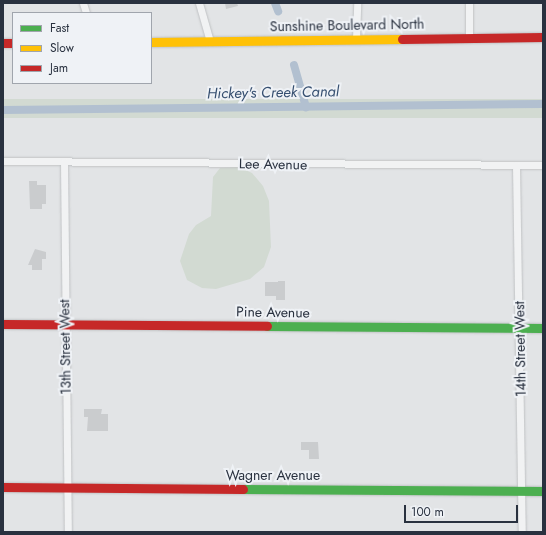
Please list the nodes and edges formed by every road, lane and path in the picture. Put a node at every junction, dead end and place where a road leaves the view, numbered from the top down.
1 (199, 3) edge
2 (357, 3) edge
3 (469, 3) edge
4 (543, 37) edge
5 (469, 38) junction
6 (356, 39) junction
7 (210, 41) junction
8 (152, 42) edge
9 (3, 161) edge
10 (64, 162) junction
11 (516, 165) junction
12 (543, 165) edge
13 (3, 324) edge
14 (65, 324) junction
15 (543, 328) edge
16 (519, 329) junction
17 (3, 487) edge
18 (67, 487) junction
19 (522, 491) junction
20 (543, 491) edge
21 (68, 532) edge
22 (522, 532) edge

1 - 7 street
2 - 6 street
3 - 5 street
4 - 5 street, Sunshine Boulevard North
5 - 6 street, Sunshine Boulevard North
6 - 7 street, Sunshine Boulevard North
7 - 8 street, Sunshine Boulevard North
9 - 10 street, Lee Avenue
10 - 11 street, Lee Avenue
10 - 14 street, 13th Street West
11 - 12 street, Lee Avenue
11 - 16 street, 14th Street West
13 - 14 street, Pine Avenue
14 - 16 street, Pine Avenue
14 - 18 street, 13th Street West
15 - 16 street, Pine Avenue
16 - 19 street, 14th Street West
17 - 18 street, Wagner Avenue
18 - 19 street, Wagner Avenue
18 - 21 street, 13th Street West
19 - 20 street, Wagner Avenue
19 - 22 street, 14th Street West

